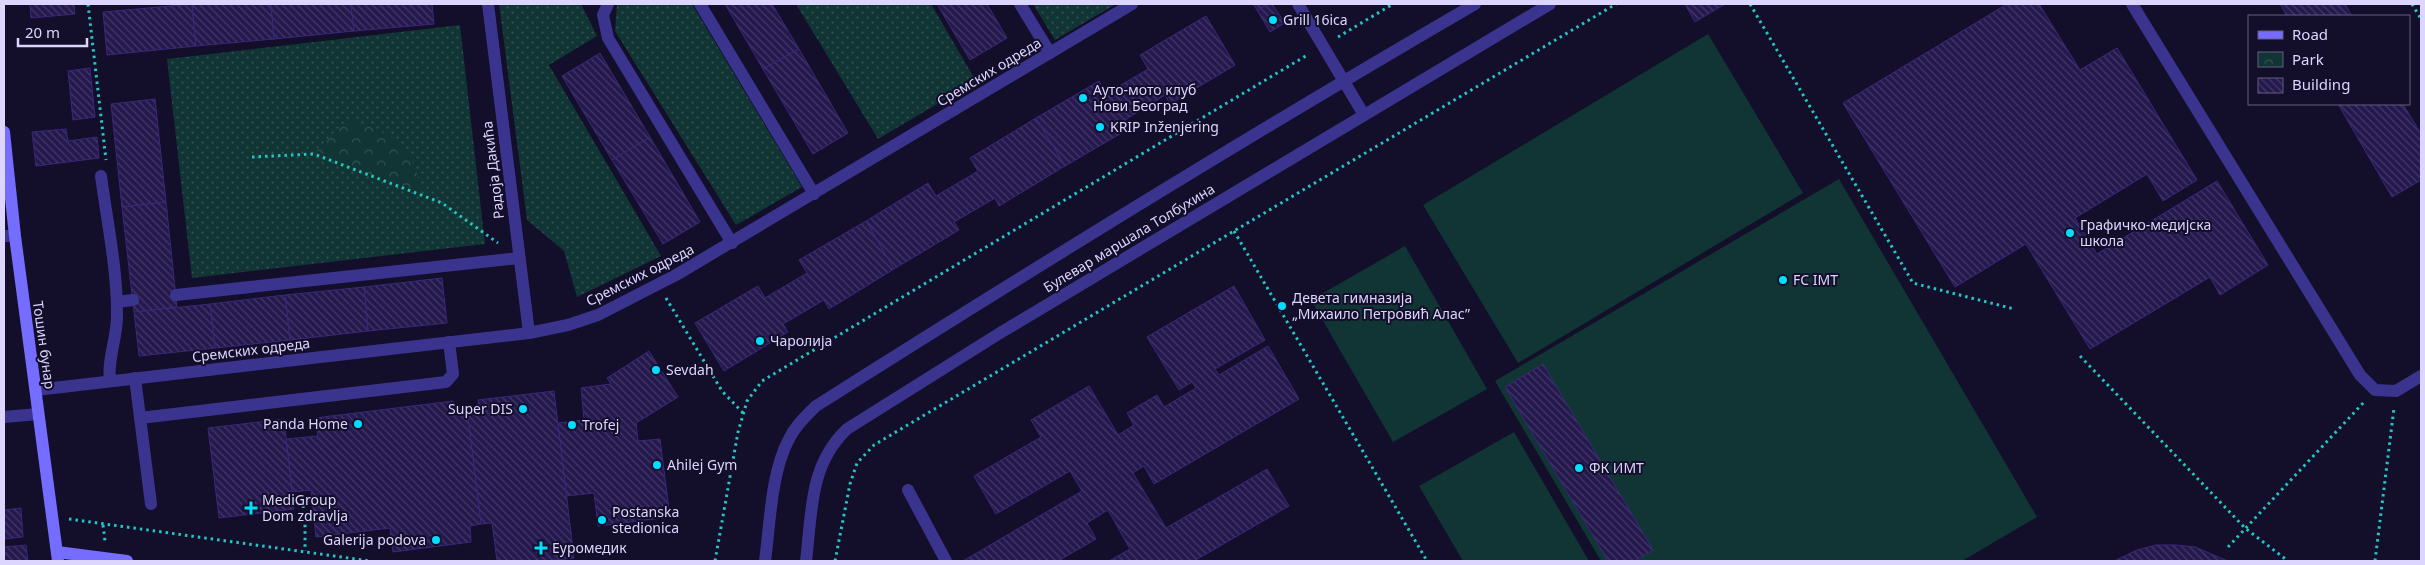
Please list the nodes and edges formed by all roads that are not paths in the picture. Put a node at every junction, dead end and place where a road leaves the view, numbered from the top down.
1 (488, 4) edge
2 (608, 4) edge
3 (700, 4) edge
4 (1020, 4) edge
5 (1131, 4) edge
6 (1298, 4) edge
7 (1475, 4) edge
8 (1550, 4) edge
9 (2132, 4) edge
10 (1050, 53) junction
11 (1344, 80) junction
12 (1364, 115) junction
13 (4, 132) edge
14 (101, 176) road end
15 (814, 194) junction
16 (9, 236) edge
17 (732, 243) junction
18 (519, 258) junction
19 (176, 295) dead end
20 (132, 300) dead end
21 (117, 302) junction
22 (529, 333) junction
23 (450, 342) junction
24 (2421, 376) edge
25 (135, 378) junction
26 (110, 381) junction
27 (36, 390) junction
28 (38, 414) junction
29 (4, 417) edge
30 (140, 418) junction
31 (908, 490) dead end
32 (151, 504) dead end
33 (57, 557) edge
34 (127, 561) edge
35 (765, 561) edge
36 (806, 561) edge
37 (946, 561) edge

1 - 18 street, Радоја Дакића
2 - 17 street
3 - 15 street
4 - 10 street
5 - 10 street, Сремских одреда
6 - 11 street
7 - 11 street, Булевар маршала Толбухина
8 - 12 street, Булевар маршала Толбухина
9 - 24 street
10 - 15 street, Сремских одреда
11 - 12 street
11 - 35 street, Булевар маршала Толбухина
12 - 36 street, Булевар маршала Толбухина
13 - 16 main road, Тошин бунар
14 - 21 street
15 - 17 street, Сремских одреда
16 - 27 main road, Тошин бунар
17 - 22 street, Сремских одреда
18 - 19 street
18 - 22 street, Радоја Дакића
20 - 21 street
21 - 26 street
22 - 23 street, Сремских одреда
23 - 25 street, Сремских одреда
23 - 30 street
25 - 26 street, Сремских одреда
25 - 30 street
26 - 27 street, Сремских одреда
27 - 28 main road, Тошин бунар
28 - 29 street
28 - 33 main road, Тошин бунар
30 - 32 street
31 - 37 street
33 - 34 main road

